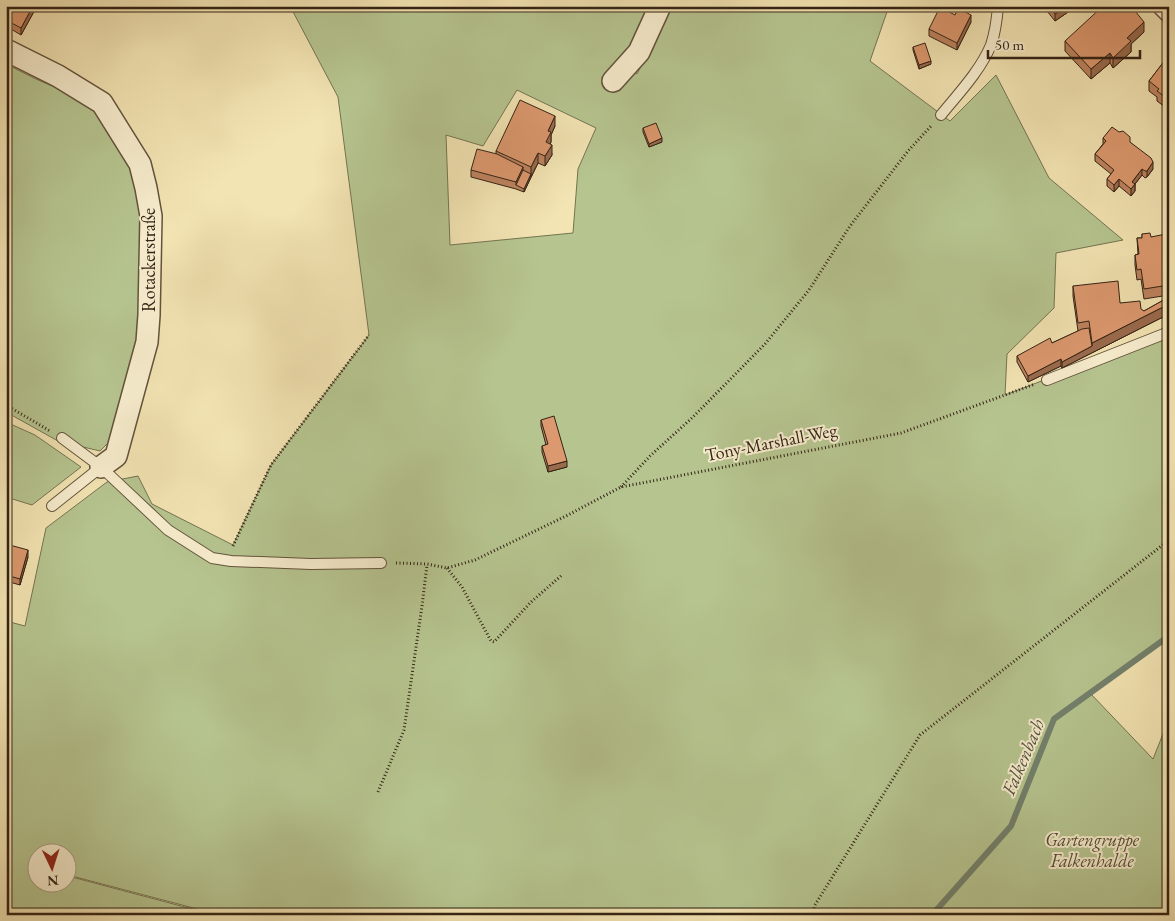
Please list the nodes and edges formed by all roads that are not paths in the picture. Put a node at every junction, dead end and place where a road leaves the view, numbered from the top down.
1 (660, 6) edge
2 (998, 6) edge
3 (1164, 6) edge
4 (1169, 11) edge
5 (6, 50) edge
6 (612, 81) dead end
7 (941, 115) road end
8 (1169, 332) edge
9 (1047, 380) road end
10 (62, 438) road end
11 (101, 467) junction
12 (52, 506) dead end
13 (381, 563) road end

1 - 6 street
2 - 7 lane
3 - 4 street
5 - 11 street, Rotackerstraße
8 - 9 lane
10 - 11 lane
11 - 12 lane
11 - 13 lane

